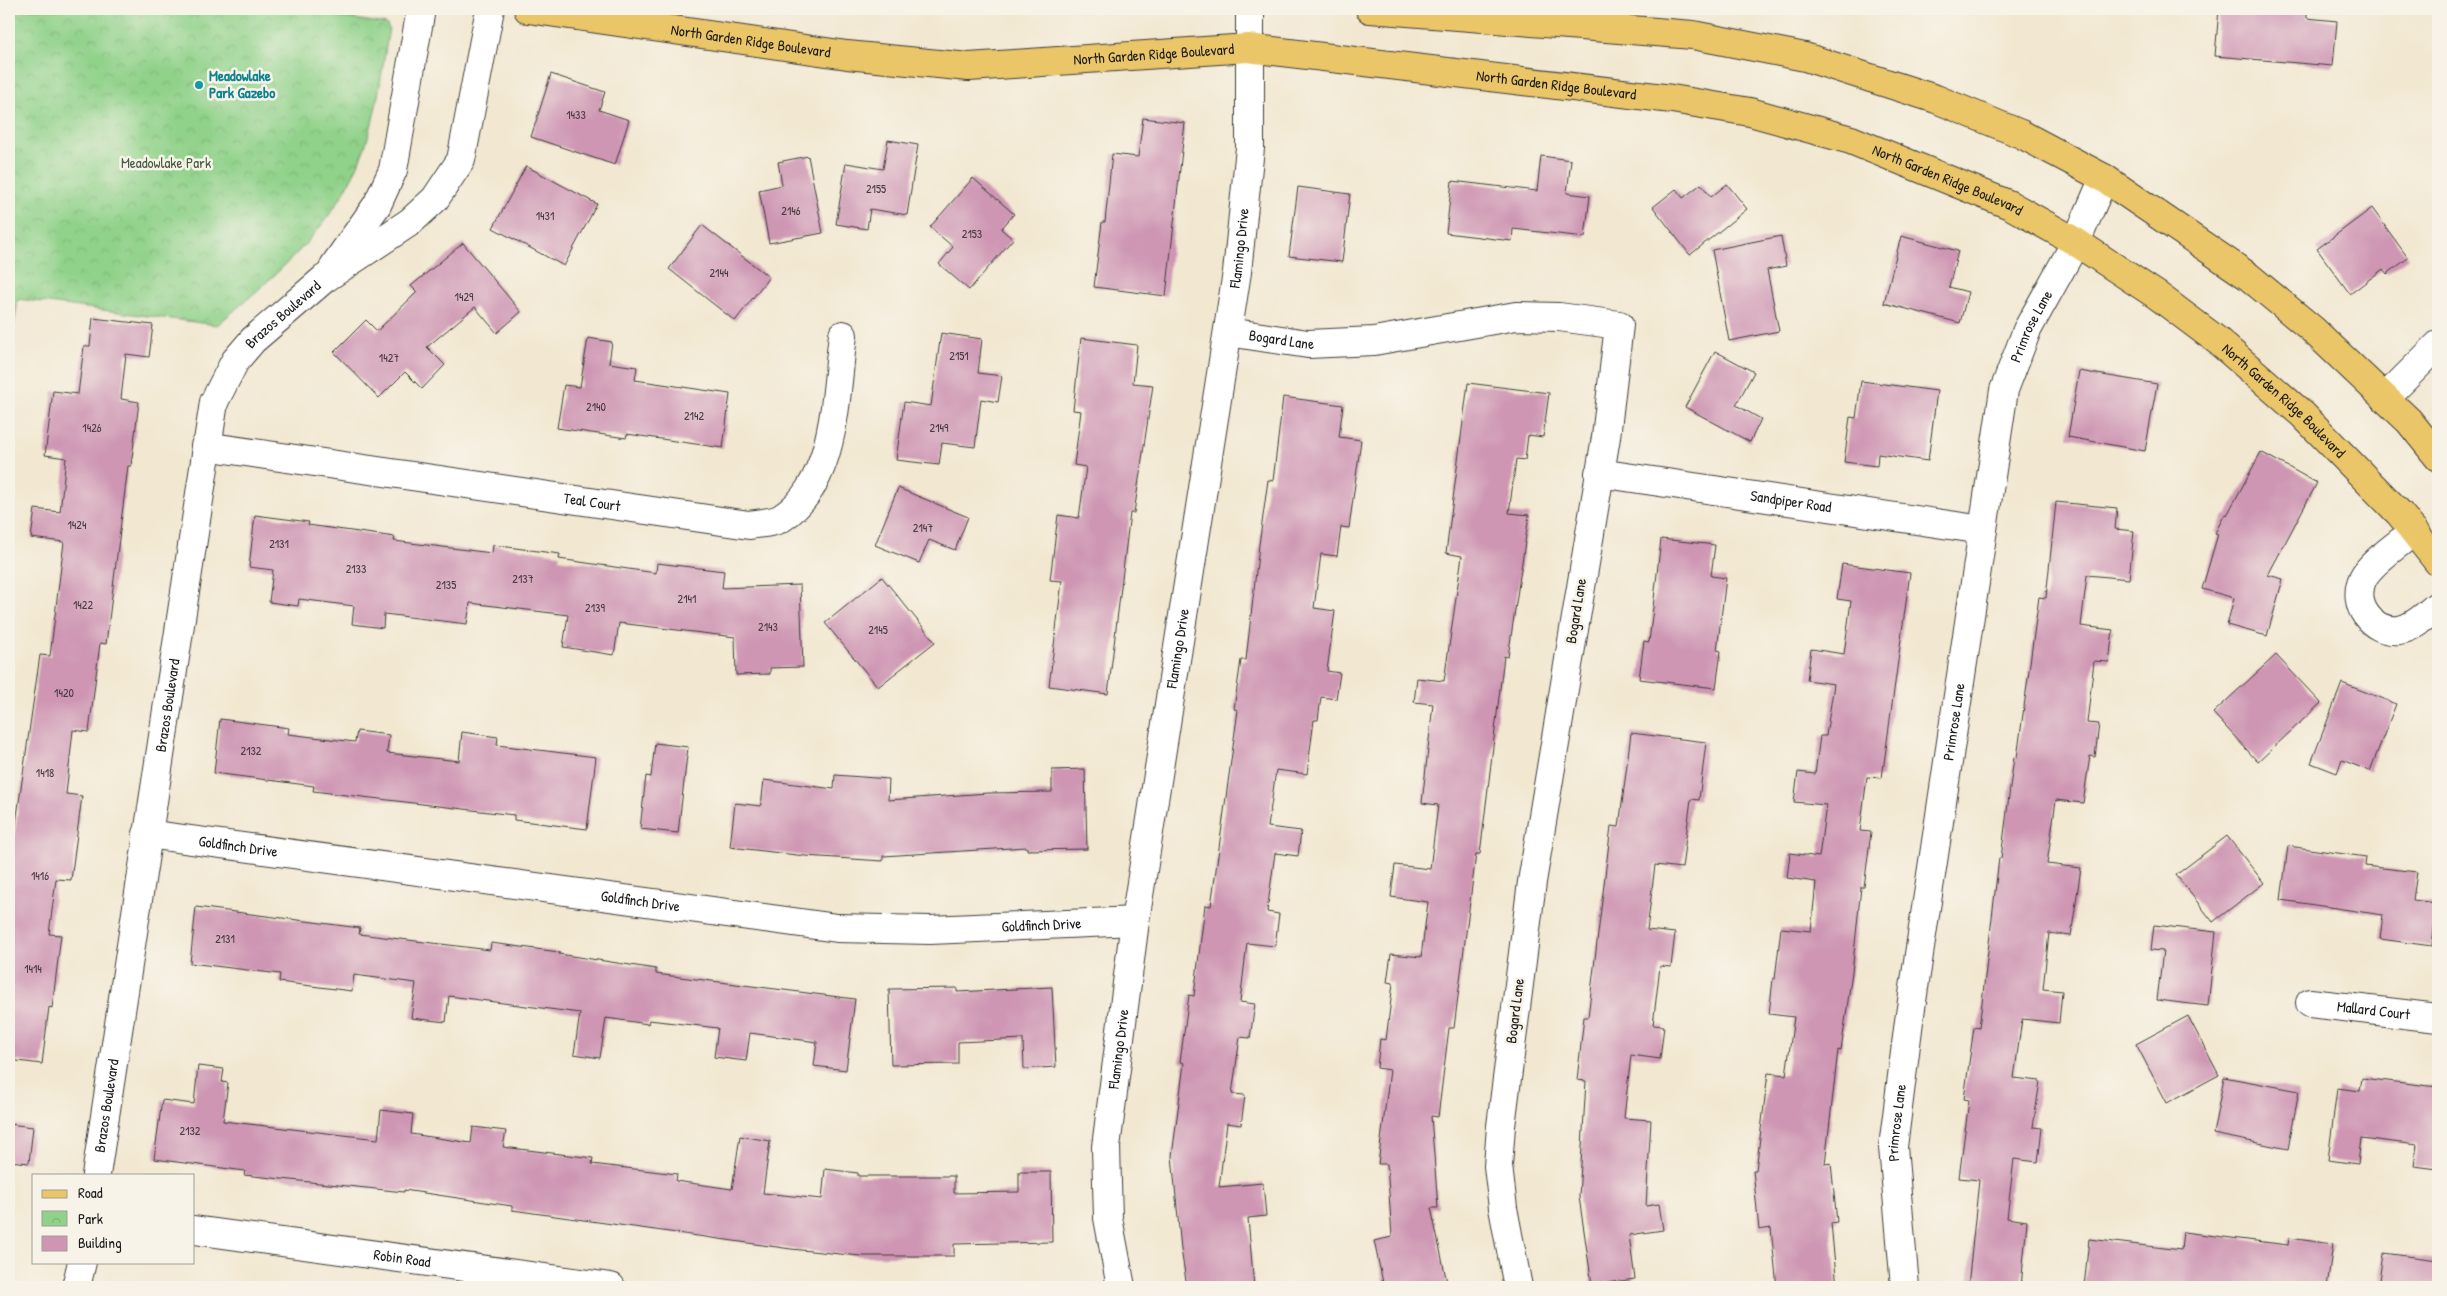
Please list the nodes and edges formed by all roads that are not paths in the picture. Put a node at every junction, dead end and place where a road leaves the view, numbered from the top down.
1 (421, 9) edge
2 (490, 9) edge
3 (528, 9) edge
4 (1250, 9) edge
5 (1370, 9) edge
6 (1248, 48) junction
7 (2104, 178) junction
8 (2076, 242) junction
9 (324, 279) junction
10 (1228, 332) junction
11 (843, 335) dead end
12 (2438, 345) edge
13 (2385, 398) junction
14 (2434, 444) edge
15 (205, 446) junction
16 (1599, 473) junction
17 (1983, 530) junction
18 (2414, 531) junction
19 (2438, 562) edge
20 (2438, 606) edge
21 (147, 834) junction
22 (1135, 921) junction
23 (2310, 1003) dead end
24 (2438, 1018) edge
25 (96, 1174) edge
26 (195, 1230) edge
27 (82, 1264) edge
28 (76, 1287) edge
29 (611, 1287) edge
30 (1121, 1287) edge
31 (1518, 1287) edge
32 (1905, 1287) edge

1 - 9 street, Brazos Boulevard
2 - 9 street, Brazos Boulevard
3 - 6 main road, North Garden Ridge Boulevard
4 - 6 street, Flamingo Drive
5 - 7 main road
6 - 8 main road, North Garden Ridge Boulevard
6 - 10 street, Flamingo Drive
7 - 8 street, Primrose Lane
7 - 13 main road
8 - 17 street, Primrose Lane
8 - 18 main road, North Garden Ridge Boulevard
9 - 15 street, Brazos Boulevard
10 - 16 street, Bogard Lane
10 - 22 street, Flamingo Drive
11 - 15 street, Teal Court
12 - 13 street
13 - 14 main road
15 - 21 street, Brazos Boulevard
16 - 17 street, Sandpiper Road
16 - 31 street, Bogard Lane
17 - 32 street, Primrose Lane
18 - 19 main road, North Garden Ridge Boulevard
18 - 20 street
21 - 22 street, Goldfinch Drive
21 - 25 street, Brazos Boulevard
22 - 30 street, Flamingo Drive
23 - 24 street, Mallard Court
26 - 29 street, Robin Road
27 - 28 street

